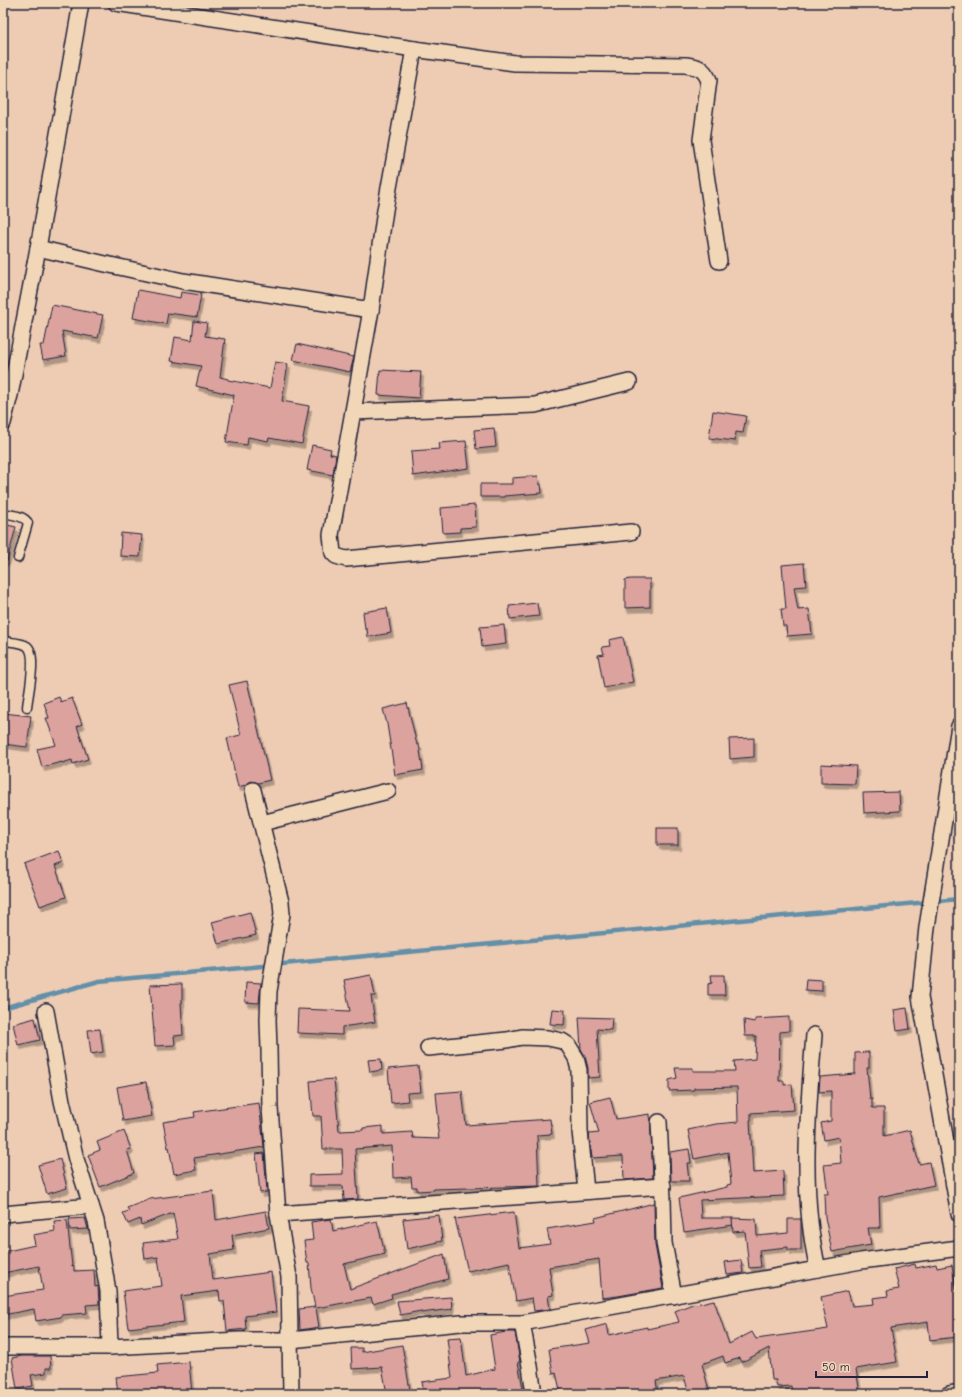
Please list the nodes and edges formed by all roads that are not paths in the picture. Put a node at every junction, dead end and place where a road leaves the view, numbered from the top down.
1 (81, 3) edge
2 (116, 3) edge
3 (414, 49) junction
4 (38, 248) junction
5 (719, 260) dead end
6 (371, 310) junction
7 (629, 382) dead end
8 (353, 412) junction
9 (3, 423) edge
10 (3, 513) edge
11 (631, 532) dead end
12 (18, 558) dead end
13 (3, 641) edge
14 (27, 708) dead end
15 (959, 726) edge
16 (252, 790) dead end
17 (388, 791) dead end
18 (262, 824) junction
19 (46, 1010) dead end
20 (814, 1035) dead end
21 (428, 1048) dead end
22 (659, 1122) dead end
23 (663, 1186) junction
24 (586, 1191) junction
25 (91, 1206) junction
26 (3, 1214) edge
27 (278, 1214) junction
28 (959, 1214) edge
29 (959, 1248) edge
30 (818, 1269) junction
31 (674, 1296) junction
32 (522, 1323) junction
33 (290, 1340) junction
34 (3, 1347) edge
35 (110, 1347) junction
36 (959, 1392) edge
37 (290, 1394) edge
38 (534, 1394) edge
39 (950, 1394) edge

1 - 4 street
2 - 3 street
3 - 5 street
3 - 6 street
4 - 6 street
4 - 9 street
6 - 8 street
7 - 8 street
8 - 11 street
10 - 12 lane
13 - 14 lane
15 - 28 street
16 - 18 street
17 - 18 street
18 - 27 street
19 - 25 street
20 - 30 street
21 - 24 street
22 - 23 street
23 - 24 street
23 - 31 street
24 - 27 street
25 - 26 street
25 - 35 street
27 - 33 street
29 - 30 street
30 - 31 street
31 - 32 street
32 - 33 street
32 - 38 street
33 - 35 street
33 - 37 street
34 - 35 street
36 - 39 street

